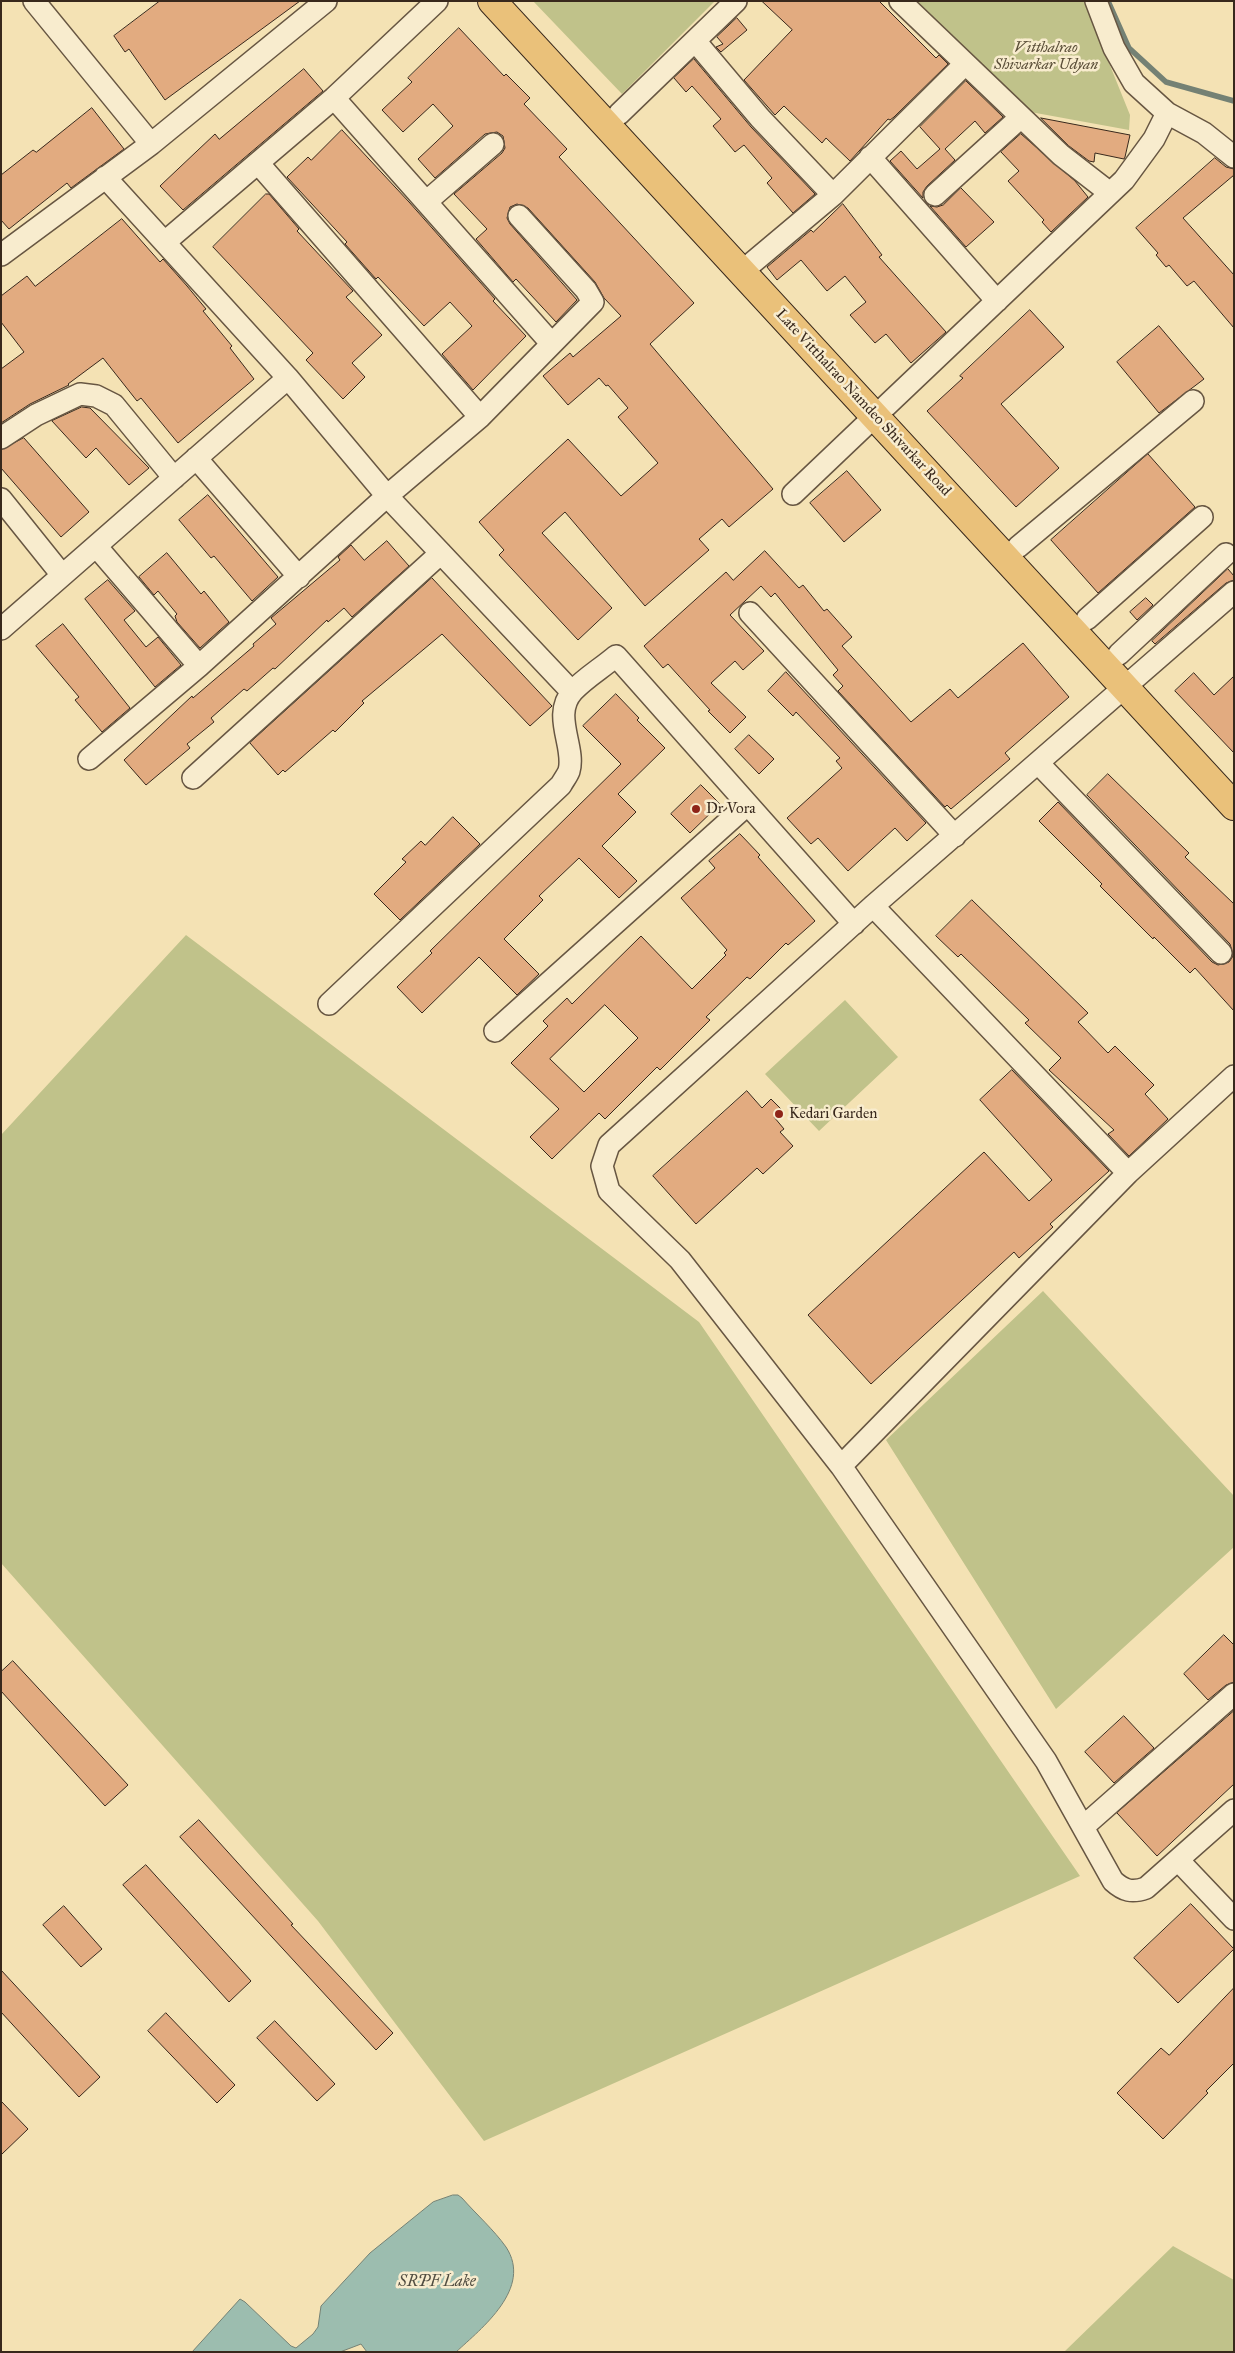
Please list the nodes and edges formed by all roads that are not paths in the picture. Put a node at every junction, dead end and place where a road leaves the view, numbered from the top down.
1 (34, 1) edge
2 (326, 1) edge
3 (437, 1) edge
4 (492, 1) edge
5 (516, 1) edge
6 (736, 1) edge
7 (900, 1) edge
8 (1096, 1) edge
9 (696, 42) junction
10 (965, 64) junction
11 (334, 98) junction
12 (1167, 113) junction
13 (619, 114) junction
14 (1021, 117) junction
15 (151, 144) junction
16 (493, 144) dead end
17 (870, 157) junction
18 (1234, 157) edge
19 (258, 163) junction
20 (105, 177) junction
21 (1110, 193) junction
22 (833, 195) junction
23 (934, 195) dead end
24 (426, 202) junction
25 (519, 216) dead end
26 (165, 242) junction
27 (1, 255) edge
28 (752, 264) junction
29 (996, 301) junction
30 (550, 343) junction
31 (288, 378) junction
32 (1193, 401) dead end
33 (881, 411) junction
34 (480, 417) junction
35 (1, 438) edge
36 (196, 458) junction
37 (174, 478) junction
38 (793, 494) dead end
39 (387, 496) junction
40 (1, 499) edge
41 (1202, 517) dead end
42 (96, 546) junction
43 (1018, 547) junction
44 (441, 553) junction
45 (1226, 554) dead end
46 (62, 575) junction
47 (298, 577) junction
48 (1234, 592) edge
49 (750, 613) dead end
50 (1087, 619) junction
51 (1, 629) edge
52 (1119, 654) junction
53 (200, 666) junction
54 (1132, 681) junction
55 (572, 692) junction
56 (89, 759) dead end
57 (1038, 763) junction
58 (193, 778) dead end
59 (1234, 780) edge
60 (747, 805) junction
61 (1234, 806) edge
62 (955, 836) junction
63 (874, 906) junction
64 (854, 924) junction
65 (1221, 953) dead end
66 (329, 1004) dead end
67 (495, 1031) dead end
68 (1234, 1076) edge
69 (1128, 1173) junction
70 (841, 1466) junction
71 (1234, 1694) edge
72 (1234, 1810) edge
73 (1083, 1827) junction
74 (1178, 1860) junction
75 (1234, 1919) edge

1 - 15 street
2 - 15 street
3 - 11 street
4 - 33 main road, Late Vitthalrao Namdeo Shivarkar Road
5 - 13 main road, Late Vitthalrao Namdeo Shivarkar Road
6 - 9 street
7 - 10 street
8 - 12 street
9 - 13 street
9 - 22 street
10 - 14 street
10 - 17 street
11 - 19 street
11 - 24 street
12 - 18 street
12 - 21 street
13 - 28 main road, Late Vitthalrao Namdeo Shivarkar Road
14 - 21 street
14 - 23 street
15 - 20 street
16 - 24 street
17 - 22 street
17 - 29 street
19 - 26 street
19 - 34 street
20 - 26 street
20 - 27 street
21 - 29 street
22 - 28 street
24 - 30 street
25 - 30 street
26 - 31 street
28 - 33 main road, Late Vitthalrao Namdeo Shivarkar Road
29 - 33 street
30 - 34 street
31 - 36 street
31 - 39 street
32 - 43 street
33 - 38 street
33 - 43 main road, Late Vitthalrao Namdeo Shivarkar Road
33 - 54 main road, Late Vitthalrao Namdeo Shivarkar Road
34 - 39 street
35 - 37 street
36 - 37 street
36 - 47 street
37 - 42 street
39 - 44 street
39 - 47 street
40 - 46 street
41 - 50 street
42 - 46 street
42 - 53 street
43 - 50 main road, Late Vitthalrao Namdeo Shivarkar Road
44 - 55 street
44 - 58 street
45 - 52 street
46 - 51 street
47 - 53 street
48 - 54 street
49 - 62 street
50 - 52 main road, Late Vitthalrao Namdeo Shivarkar Road
52 - 54 main road, Late Vitthalrao Namdeo Shivarkar Road
53 - 56 street
54 - 57 street
54 - 59 main road, Late Vitthalrao Namdeo Shivarkar Road
54 - 61 main road, Late Vitthalrao Namdeo Shivarkar Road
55 - 60 street
55 - 66 street
57 - 62 street
57 - 65 street
60 - 64 street
60 - 67 street
62 - 63 street
63 - 64 street
63 - 69 street
64 - 70 street
68 - 69 street
69 - 70 street
70 - 73 street
71 - 73 street
72 - 74 street
73 - 74 street
74 - 75 street

